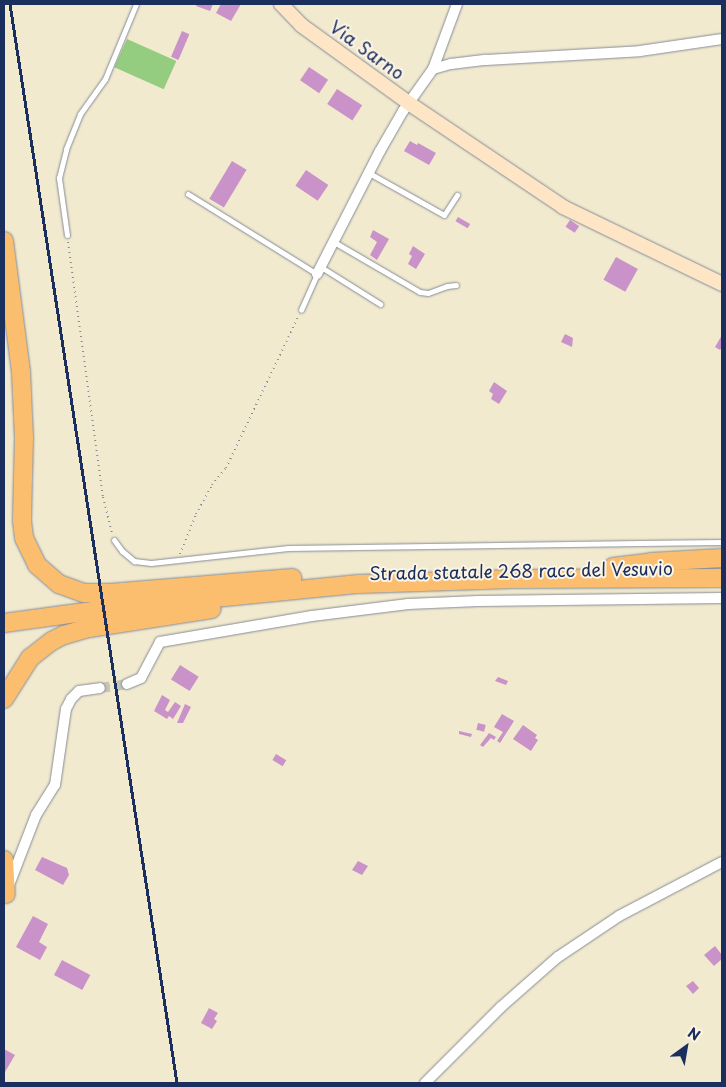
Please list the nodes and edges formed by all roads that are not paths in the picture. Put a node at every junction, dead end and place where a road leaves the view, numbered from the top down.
1 (136, 4) edge
2 (281, 4) edge
3 (457, 4) edge
4 (722, 39) edge
5 (433, 69) junction
6 (410, 104) junction
7 (369, 173) junction
8 (188, 194) dead end
9 (456, 195) dead end
10 (67, 235) road end
11 (4, 241) edge
12 (334, 242) junction
13 (319, 271) junction
14 (722, 284) edge
15 (456, 286) dead end
16 (380, 304) dead end
17 (301, 310) road end
18 (114, 540) road end
19 (722, 542) edge
20 (722, 558) edge
21 (613, 567) junction
22 (722, 567) edge
23 (312, 578) junction
24 (722, 578) edge
25 (424, 582) junction
26 (722, 598) edge
27 (113, 608) junction
28 (4, 623) edge
29 (127, 684) tunnel mouth
30 (100, 688) tunnel mouth
31 (4, 699) edge
32 (8, 861) edge
33 (722, 862) edge
34 (5, 896) edge
35 (425, 1083) edge

1 - 10 lane
2 - 6 street, Via Sarno
3 - 5 street
4 - 5 street
5 - 6 street
6 - 7 street
6 - 14 street, Via Sarno
7 - 9 lane
7 - 12 street
8 - 13 lane
11 - 23 highway
12 - 13 street
12 - 15 lane
13 - 16 lane
13 - 17 lane
18 - 19 lane
20 - 21 highway
21 - 22 highway, Strada statale 268 racc del Vesuvio
21 - 23 highway, Strada statale 268 racc del Vesuvio
23 - 27 highway, Strada statale 268 racc del Vesuvio
24 - 25 highway, Strada statale 268 racc del Vesuvio
25 - 27 highway, Strada statale 268 racc del Vesuvio
25 - 31 highway
26 - 29 street
27 - 28 highway, Strada statale 268 racc del Vesuvio
30 - 32 street
32 - 34 highway
33 - 35 street

